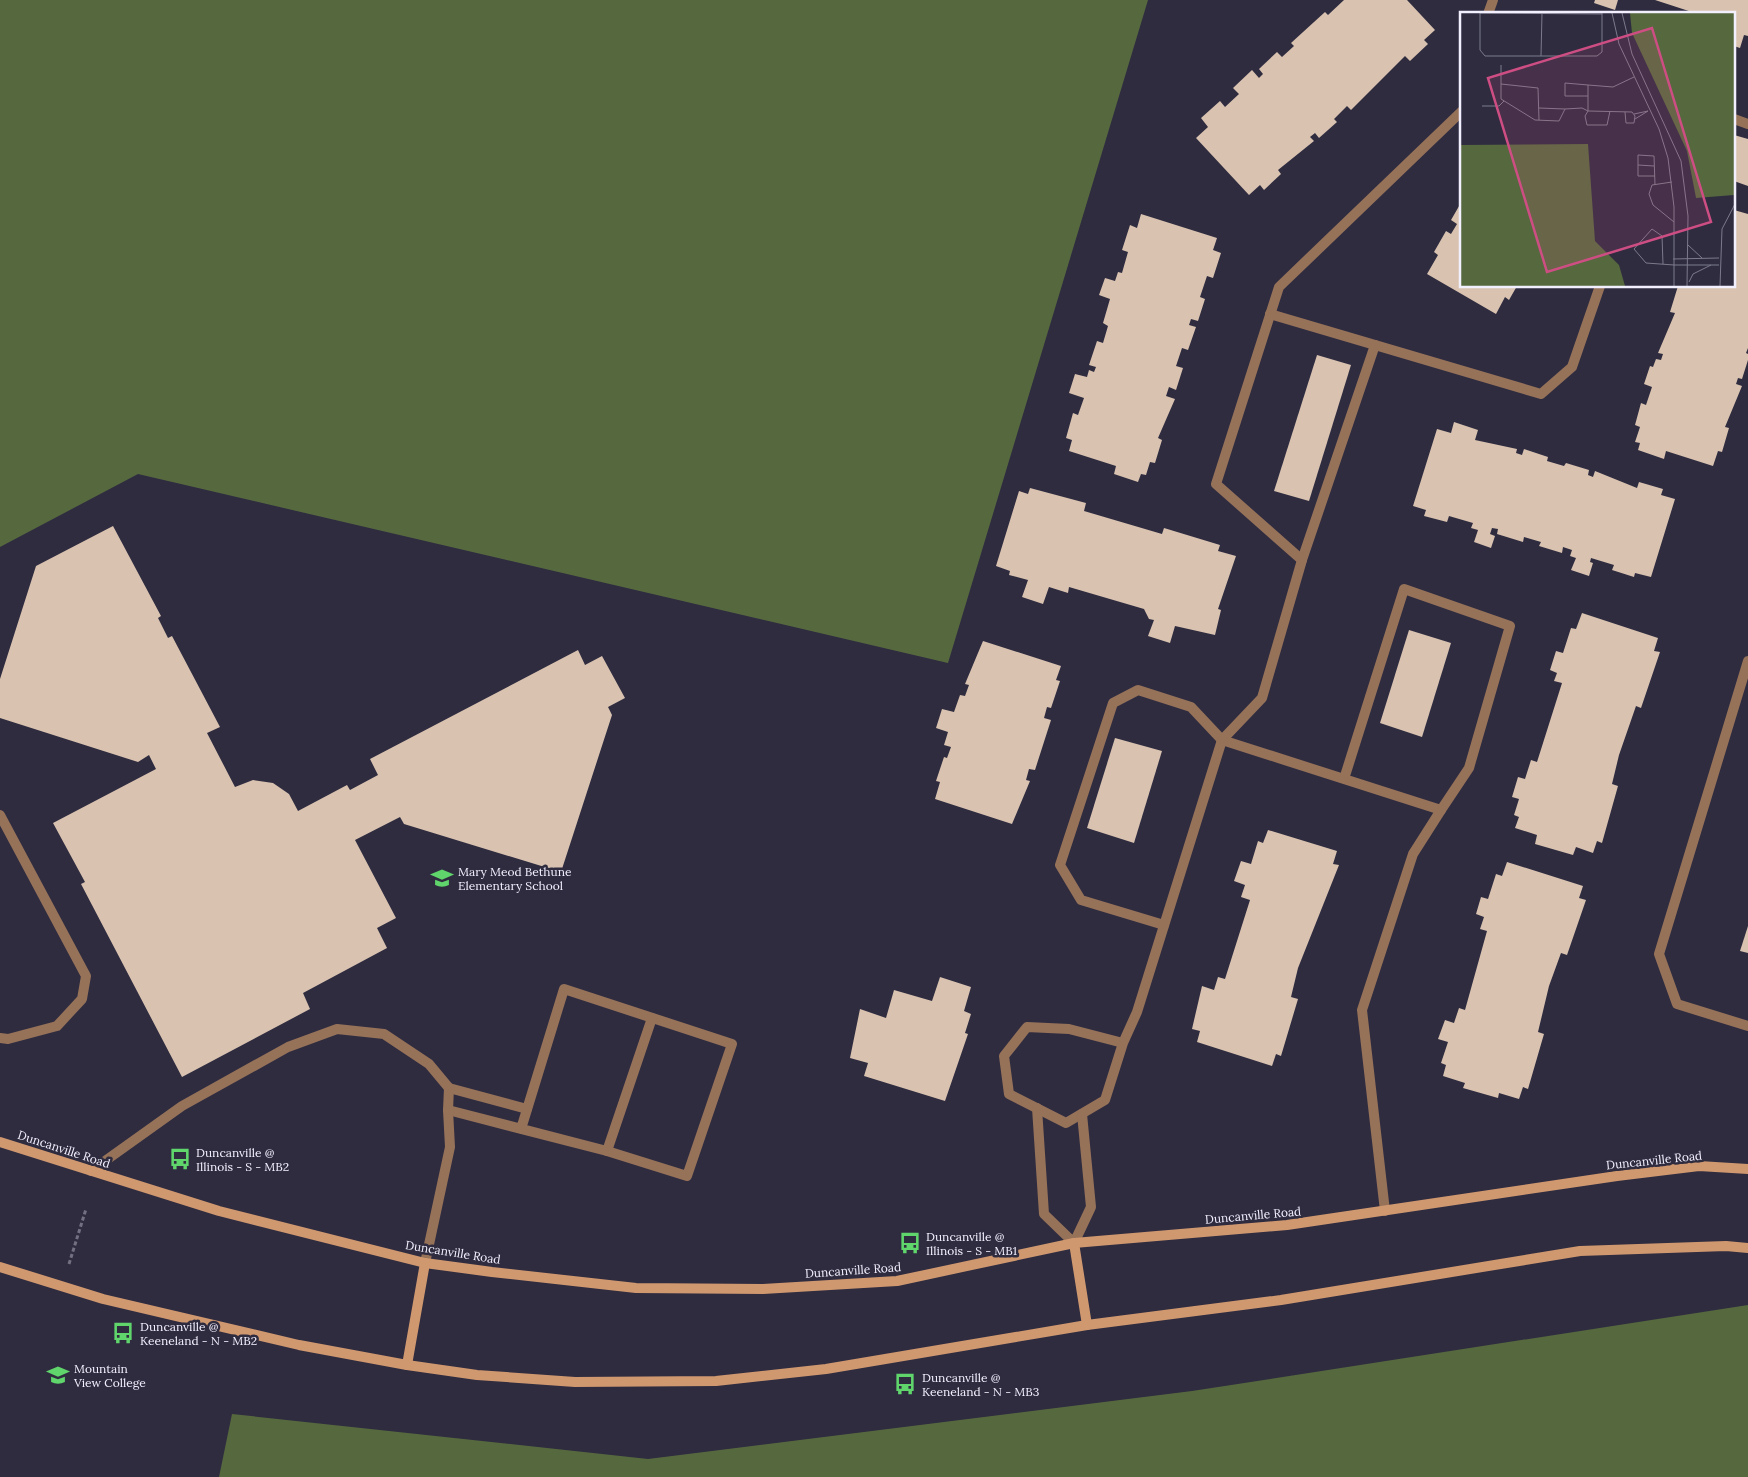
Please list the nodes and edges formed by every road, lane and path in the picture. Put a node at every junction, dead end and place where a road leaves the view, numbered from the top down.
1 (1493, 0) edge
2 (1489, 12) edge
3 (1460, 113) edge
4 (1736, 120) edge
5 (1748, 124) edge
6 (1599, 288) edge
7 (1270, 314) junction
8 (1375, 345) junction
9 (1302, 560) junction
10 (1748, 661) edge
11 (1222, 740) junction
12 (1344, 779) junction
13 (1441, 810) junction
14 (0, 815) edge
15 (1164, 925) junction
16 (652, 1018) junction
17 (1748, 1026) edge
18 (0, 1038) edge
19 (1123, 1043) junction
20 (450, 1088) junction
21 (1037, 1108) junction
22 (526, 1109) junction
23 (448, 1110) junction
24 (1082, 1114) junction
25 (520, 1128) junction
26 (0, 1142) edge
27 (607, 1151) junction
28 (1748, 1169) edge
29 (92, 1171) junction
30 (86, 1209) dead end
31 (1385, 1211) junction
32 (1074, 1243) junction
33 (1748, 1248) edge
34 (425, 1263) junction
35 (69, 1264) dead end
36 (0, 1267) edge
37 (1087, 1325) junction
38 (407, 1365) junction

1 - 2 lane
3 - 7 lane
4 - 5 lane
6 - 8 lane
7 - 8 lane
7 - 9 lane
8 - 9 lane
9 - 11 lane
10 - 17 lane
11 - 12 lane
11 - 15 lane
11 - 15 lane
12 - 13 lane
12 - 13 lane
13 - 31 lane
14 - 18 lane
15 - 19 lane
16 - 22 lane
16 - 27 lane
16 - 27 lane
19 - 21 lane
19 - 24 lane
20 - 22 lane
20 - 23 lane
20 - 29 lane
21 - 24 lane
21 - 32 lane
22 - 25 lane
23 - 25 lane
23 - 34 lane
24 - 32 lane
25 - 27 lane
26 - 29 main road, Duncanville Road
28 - 31 main road, Duncanville Road
29 - 34 main road, Duncanville Road
30 - 35 path
31 - 32 main road, Duncanville Road
32 - 34 main road, Duncanville Road
32 - 37 main road
33 - 37 main road
34 - 38 main road
36 - 38 main road
37 - 38 main road

